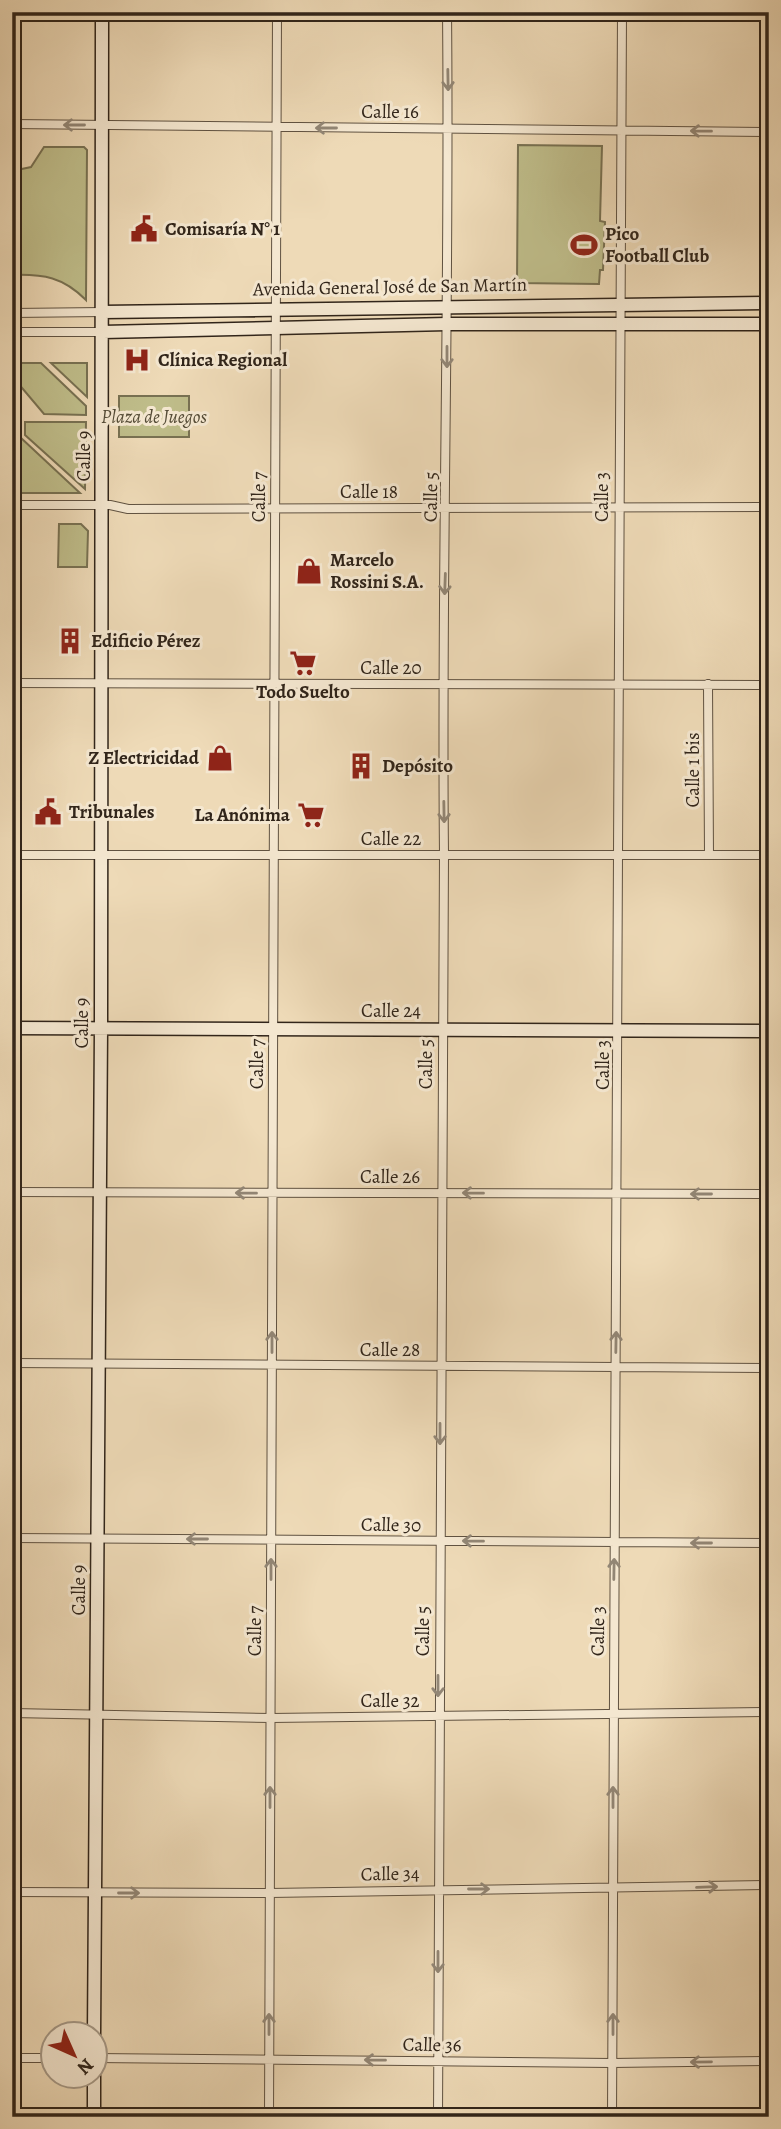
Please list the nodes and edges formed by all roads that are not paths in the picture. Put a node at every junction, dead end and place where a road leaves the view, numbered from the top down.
1 (102, 12) edge
2 (277, 12) edge
3 (447, 12) edge
4 (622, 12) edge
5 (12, 124) edge
6 (101, 125) junction
7 (448, 127) junction
8 (276, 129) junction
9 (621, 130) junction
10 (769, 132) edge
11 (618, 303) junction
12 (769, 303) edge
13 (447, 307) junction
14 (275, 308) junction
15 (103, 312) junction
16 (12, 313) edge
17 (447, 324) junction
18 (618, 324) junction
19 (769, 324) edge
20 (275, 328) junction
21 (12, 332) edge
22 (103, 332) junction
23 (12, 505) edge
24 (103, 505) junction
25 (769, 507) edge
26 (275, 508) junction
27 (447, 508) junction
28 (618, 508) junction
29 (12, 682) edge
30 (101, 683) junction
31 (274, 684) junction
32 (442, 684) junction
33 (616, 684) junction
34 (708, 684) junction
35 (769, 685) edge
36 (274, 854) junction
37 (12, 855) edge
38 (102, 855) junction
39 (444, 855) junction
40 (618, 855) junction
41 (709, 855) junction
42 (769, 855) edge
43 (12, 1028) edge
44 (101, 1029) junction
45 (273, 1030) junction
46 (442, 1030) junction
47 (618, 1030) junction
48 (769, 1031) edge
49 (12, 1192) edge
50 (99, 1192) junction
51 (441, 1193) junction
52 (272, 1194) junction
53 (769, 1194) edge
54 (619, 1195) junction
55 (12, 1363) edge
56 (98, 1363) junction
57 (440, 1366) junction
58 (272, 1367) junction
59 (769, 1368) edge
60 (615, 1369) junction
61 (12, 1538) edge
62 (98, 1539) junction
63 (271, 1539) junction
64 (439, 1541) junction
65 (614, 1543) junction
66 (769, 1543) edge
67 (769, 1712) edge
68 (12, 1713) edge
69 (97, 1715) junction
70 (613, 1715) junction
71 (438, 1717) junction
72 (271, 1718) junction
73 (769, 1885) edge
74 (438, 1888) junction
75 (614, 1889) junction
76 (12, 1892) edge
77 (93, 1893) junction
78 (270, 1893) junction
79 (94, 2021) edge
80 (12, 2058) edge
81 (38, 2058) edge
82 (108, 2058) edge
83 (269, 2059) junction
84 (439, 2061) junction
85 (769, 2061) edge
86 (612, 2063) junction
87 (94, 2090) edge
88 (94, 2117) edge
89 (269, 2117) edge
90 (438, 2117) edge
91 (612, 2117) edge

1 - 6 main road, Calle 9
2 - 8 street, Calle 7
3 -> 7 street, Calle 5
4 - 9 street, Calle 3
6 -> 5 street, Calle 16
6 - 8 street, Calle 16
6 - 15 main road, Calle 9
7 -> 8 street, Calle 16
7 - 9 street, Calle 16
7 - 13 street, Calle 5
8 - 14 street, Calle 7
10 -> 9 street, Calle 16
9 - 11 street, Calle 3
11 - 12 main road, Avenida General José de San Martín
11 - 13 main road, Avenida General José de San Martín
11 - 18 street, Calle 3
13 - 14 main road, Avenida General José de San Martín
13 - 17 street, Calle 5
14 - 15 main road, Avenida General José de San Martín
14 - 20 street, Calle 7
15 - 16 street, Avenida General José de San Martín
15 - 22 main road, Calle 9
17 - 18 main road, Avenida General José de San Martín
17 - 20 main road, Avenida General José de San Martín
17 -> 27 street, Calle 5
18 - 19 main road, Avenida General José de San Martín
18 - 28 street, Calle 3
20 - 22 main road, Avenida General José de San Martín
20 - 26 street, Calle 7
21 - 22 street, Avenida General José de San Martín
22 - 24 main road, Calle 9
23 - 24 street, Calle 18
24 - 26 street, Calle 18
24 - 30 main road, Calle 9
25 - 28 street, Calle 18
26 - 27 street, Calle 18
26 - 31 street, Calle 7
27 - 28 street, Calle 18
27 -> 32 street, Calle 5
28 - 33 street, Calle 3
29 - 30 street, Calle 20
30 - 31 street, Calle 20
30 - 38 main road, Calle 9
31 - 32 street, Calle 20
31 - 36 street, Calle 7
32 - 33 street, Calle 20
32 -> 39 street, Calle 5
33 - 34 street, Calle 20
33 - 40 street, Calle 3
34 - 35 street, Calle 20
34 - 41 street, Calle 1 bis
36 - 38 street, Calle 22
36 - 39 street, Calle 22
36 - 45 street, Calle 7
37 - 38 street, Calle 22
38 - 44 main road, Calle 9
39 - 40 street, Calle 22
39 - 46 street, Calle 5
40 - 41 street, Calle 22
40 - 47 street, Calle 3
41 - 42 street, Calle 22
43 - 44 main road, Calle 24
44 - 45 main road, Calle 24
44 - 50 main road, Calle 9
45 - 46 main road, Calle 24
45 - 52 street, Calle 7
46 - 47 main road, Calle 24
46 - 51 street, Calle 5
47 - 48 main road, Calle 24
47 - 54 street, Calle 3
49 - 50 street, Calle 26
52 -> 50 street, Calle 26
50 - 56 main road, Calle 9
51 - 52 street, Calle 26
54 -> 51 street, Calle 26
51 - 57 street, Calle 5
58 -> 52 street, Calle 7
53 -> 54 street, Calle 26
60 -> 54 street, Calle 3
55 - 56 street, Calle 28
56 - 58 street, Calle 28
56 - 62 main road, Calle 9
57 - 58 street, Calle 28
57 - 60 street, Calle 28
57 -> 64 street, Calle 5
58 - 63 street, Calle 7
59 - 60 street, Calle 28
60 - 65 street, Calle 3
61 - 62 street, Calle 30
63 -> 62 street, Calle 30
62 - 69 main road, Calle 9
63 - 64 street, Calle 30
72 -> 63 street, Calle 7
65 -> 64 street, Calle 30
64 -> 71 street, Calle 5
66 -> 65 street, Calle 30
70 -> 65 street, Calle 3
67 - 70 street, Calle 32
68 - 69 street, Calle 32
69 - 72 street, Calle 32
69 - 77 main road, Calle 9
70 - 71 street, Calle 32
75 -> 70 street, Calle 3
71 - 72 street, Calle 32
71 - 74 street, Calle 5
78 -> 72 street, Calle 7
75 -> 73 street, Calle 34
74 -> 75 street, Calle 34
74 - 78 street, Calle 34
74 -> 84 street, Calle 5
86 -> 75 street, Calle 3
76 - 77 street, Calle 34
77 -> 78 street, Calle 34
77 - 79 main road, Calle 9
83 -> 78 street, Calle 7
80 - 81 street
82 - 83 street, Calle 36
84 -> 83 street, Calle 36
83 - 89 street, Calle 7
84 - 86 street, Calle 36
84 - 90 street, Calle 5
85 -> 86 street, Calle 36
86 - 91 street, Calle 3
87 - 88 main road

